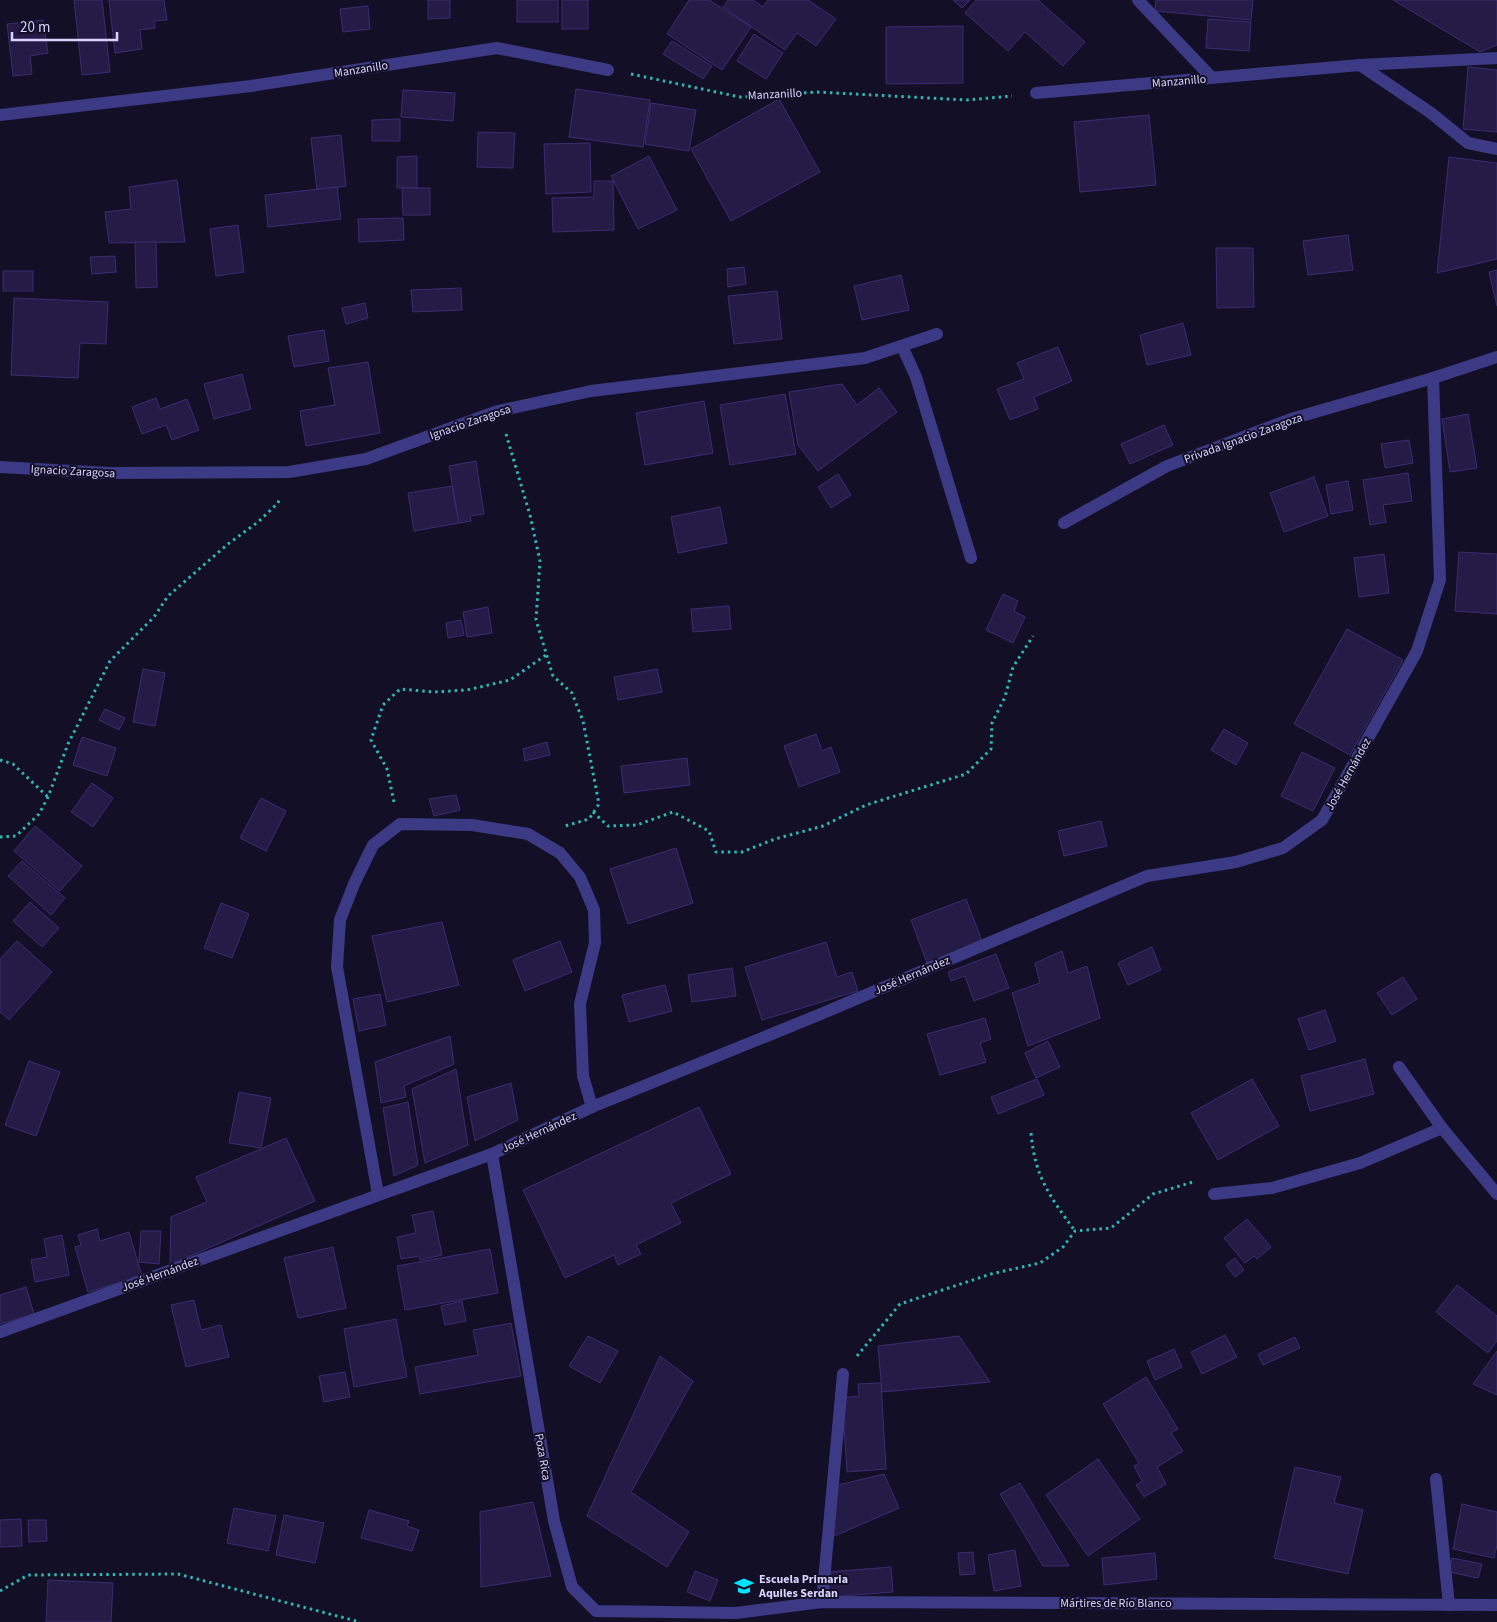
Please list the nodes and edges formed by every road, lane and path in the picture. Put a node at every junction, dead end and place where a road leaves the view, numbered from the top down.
1 (1138, 0) edge
2 (1497, 58) edge
3 (1360, 65) junction
4 (608, 70) joint
5 (1212, 78) junction
6 (1036, 93) joint
7 (0, 115) edge
8 (1497, 149) edge
9 (937, 334) dead end
10 (902, 346) junction
11 (1497, 357) edge
12 (1434, 378) junction
13 (498, 411) junction
14 (0, 467) edge
15 (289, 472) junction
16 (1064, 523) dead end
17 (971, 558) dead end
18 (1034, 636) dead end
19 (546, 655) junction
20 (0, 760) edge
21 (48, 797) junction
22 (593, 812) junction
23 (400, 824) junction
24 (528, 834) junction
25 (0, 837) edge
26 (1398, 1067) dead end
27 (592, 1107) junction
28 (1442, 1128) junction
29 (1031, 1132) dead end
30 (492, 1154) junction
31 (1194, 1181) dead end
32 (378, 1194) junction
33 (1214, 1194) dead end
34 (1497, 1194) edge
35 (1075, 1230) junction
36 (0, 1332) edge
37 (843, 1374) joint
38 (1436, 1479) dead end
39 (0, 1591) edge
40 (822, 1602) junction
41 (1449, 1605) junction
42 (1497, 1605) edge
43 (735, 1617) edge
44 (360, 1622) edge

1 - 5 street
2 - 3 street, Manzanillo
3 - 5 street, Manzanillo
3 - 8 street
4 - 6 path, Manzanillo
4 - 7 street, Manzanillo
5 - 6 street, Manzanillo
9 - 10 street, Ignacio Zaragosa
10 - 13 street, Ignacio Zaragosa
10 - 17 street
11 - 12 street
12 - 16 street, Privada Ignacio Zaragoza
12 - 27 street, José Hernández
13 - 15 street, Ignacio Zaragosa
13 - 19 path
14 - 15 street, Ignacio Zaragosa
15 - 21 path
18 - 22 path
19 - 22 path
19 - 23 path
20 - 21 path
21 - 25 path
22 - 24 path
23 - 24 street
23 - 32 street
24 - 27 street
26 - 28 street
27 - 30 street, José Hernández
28 - 33 street
28 - 34 street
29 - 35 path
30 - 32 street, José Hernández
30 - 43 street, Poza Rica
31 - 35 path
32 - 36 street, José Hernández
35 - 37 path
37 - 40 street
38 - 41 street
39 - 44 path
40 - 41 street, Mártires de Río Blanco
40 - 43 street, Mártires de Río Blanco
41 - 42 street, Mártires de Río Blanco

